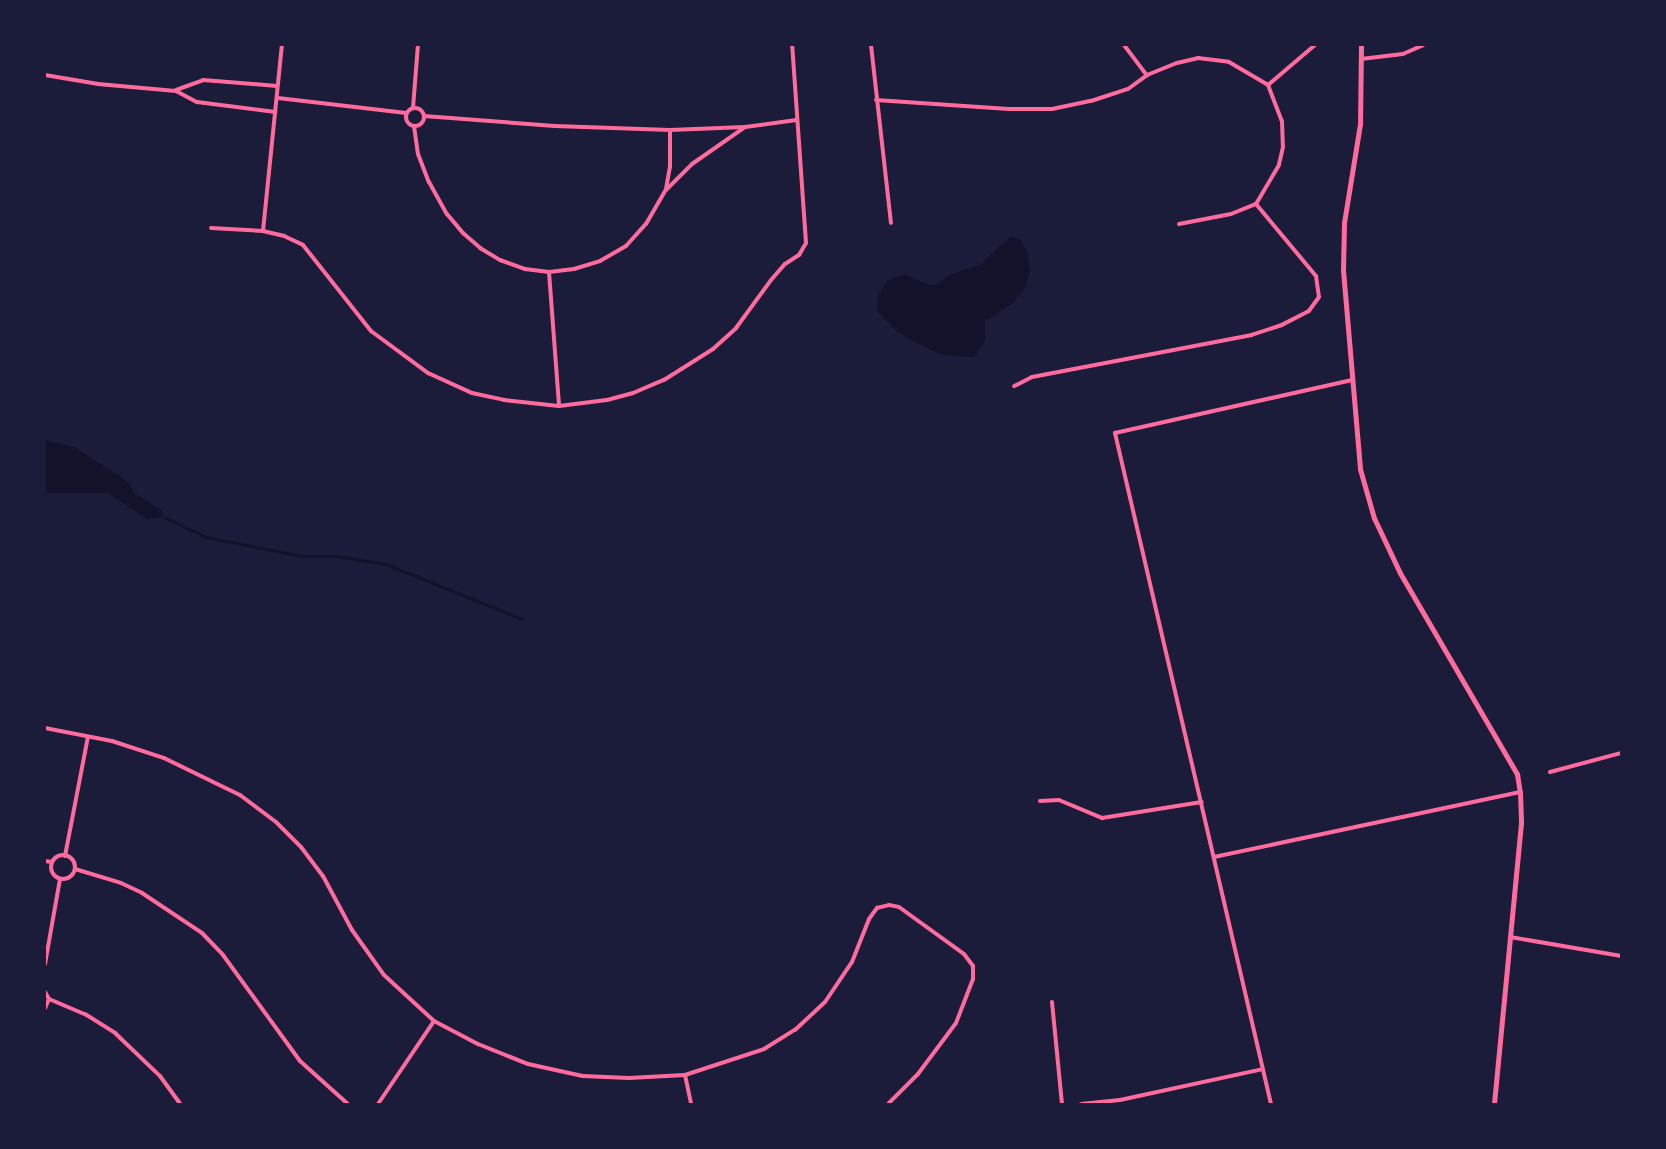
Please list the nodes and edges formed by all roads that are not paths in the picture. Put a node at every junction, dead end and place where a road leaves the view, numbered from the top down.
1 (282, 45) edge
2 (418, 45) edge
3 (792, 45) edge
4 (871, 45) edge
5 (1124, 45) edge
6 (1315, 45) edge
7 (1361, 45) edge
8 (1422, 45) edge
9 (1361, 59) junction
10 (45, 75) edge
11 (1147, 75) junction
12 (1268, 85) junction
13 (277, 86) junction
14 (176, 91) junction
15 (278, 98) junction
16 (876, 100) junction
17 (413, 108) junction
18 (275, 112) junction
19 (406, 113) junction
20 (424, 116) junction
21 (797, 120) junction
22 (414, 126) junction
23 (745, 128) junction
24 (670, 130) junction
25 (666, 190) junction
26 (1256, 204) junction
27 (891, 223) dead end
28 (1179, 224) dead end
29 (211, 228) dead end
30 (263, 231) junction
31 (549, 272) junction
32 (1352, 380) junction
33 (1014, 386) dead end
34 (559, 405) junction
35 (45, 728) edge
36 (88, 737) junction
37 (1621, 753) edge
38 (1550, 772) dead end
39 (1520, 792) junction
40 (1040, 801) dead end
41 (1202, 802) junction
42 (65, 856) junction
43 (1214, 857) junction
44 (45, 861) edge
45 (52, 862) junction
46 (75, 869) junction
47 (60, 879) junction
48 (1509, 937) junction
49 (1621, 956) edge
50 (45, 964) edge
51 (45, 992) edge
52 (49, 999) junction
53 (1052, 1002) dead end
54 (45, 1008) edge
55 (434, 1021) junction
56 (1263, 1069) junction
57 (685, 1075) junction
58 (180, 1104) edge
59 (348, 1104) edge
60 (378, 1104) edge
61 (691, 1104) edge
62 (888, 1104) edge
63 (1062, 1104) edge
64 (1081, 1104) edge
65 (1271, 1104) edge
66 (1494, 1104) edge

1 - 13 street
2 - 17 street
3 - 21 street
4 - 16 street
5 - 11 street
6 - 12 street
7 - 9 street
8 - 9 street
9 - 32 street
10 - 14 street
11 - 12 street
11 - 16 street
12 - 26 street
13 - 14 street
13 - 15 street
14 - 18 street
15 - 18 street
15 - 19 street
16 - 27 street
17 - 19 street
17 - 20 street
18 - 30 street
19 - 22 street
20 - 22 street
20 - 24 street
21 - 23 street
21 - 34 street
22 - 31 street
23 - 24 street
23 - 25 street
24 - 25 street
25 - 31 street
26 - 28 street
26 - 33 street
29 - 30 street
30 - 34 street
31 - 34 street
32 - 39 street
32 - 41 street
35 - 36 street
36 - 42 street
36 - 55 street
37 - 38 street
39 - 43 street
39 - 48 street
40 - 41 street
41 - 43 street
42 - 45 street
42 - 46 street
43 - 56 street
44 - 45 street
45 - 47 street
46 - 47 street
46 - 59 street
47 - 50 street
48 - 49 street
48 - 66 street
51 - 52 street
52 - 54 street
52 - 58 street
53 - 63 street
55 - 57 street
55 - 60 street
56 - 64 street
56 - 65 street
57 - 61 street
57 - 62 street

